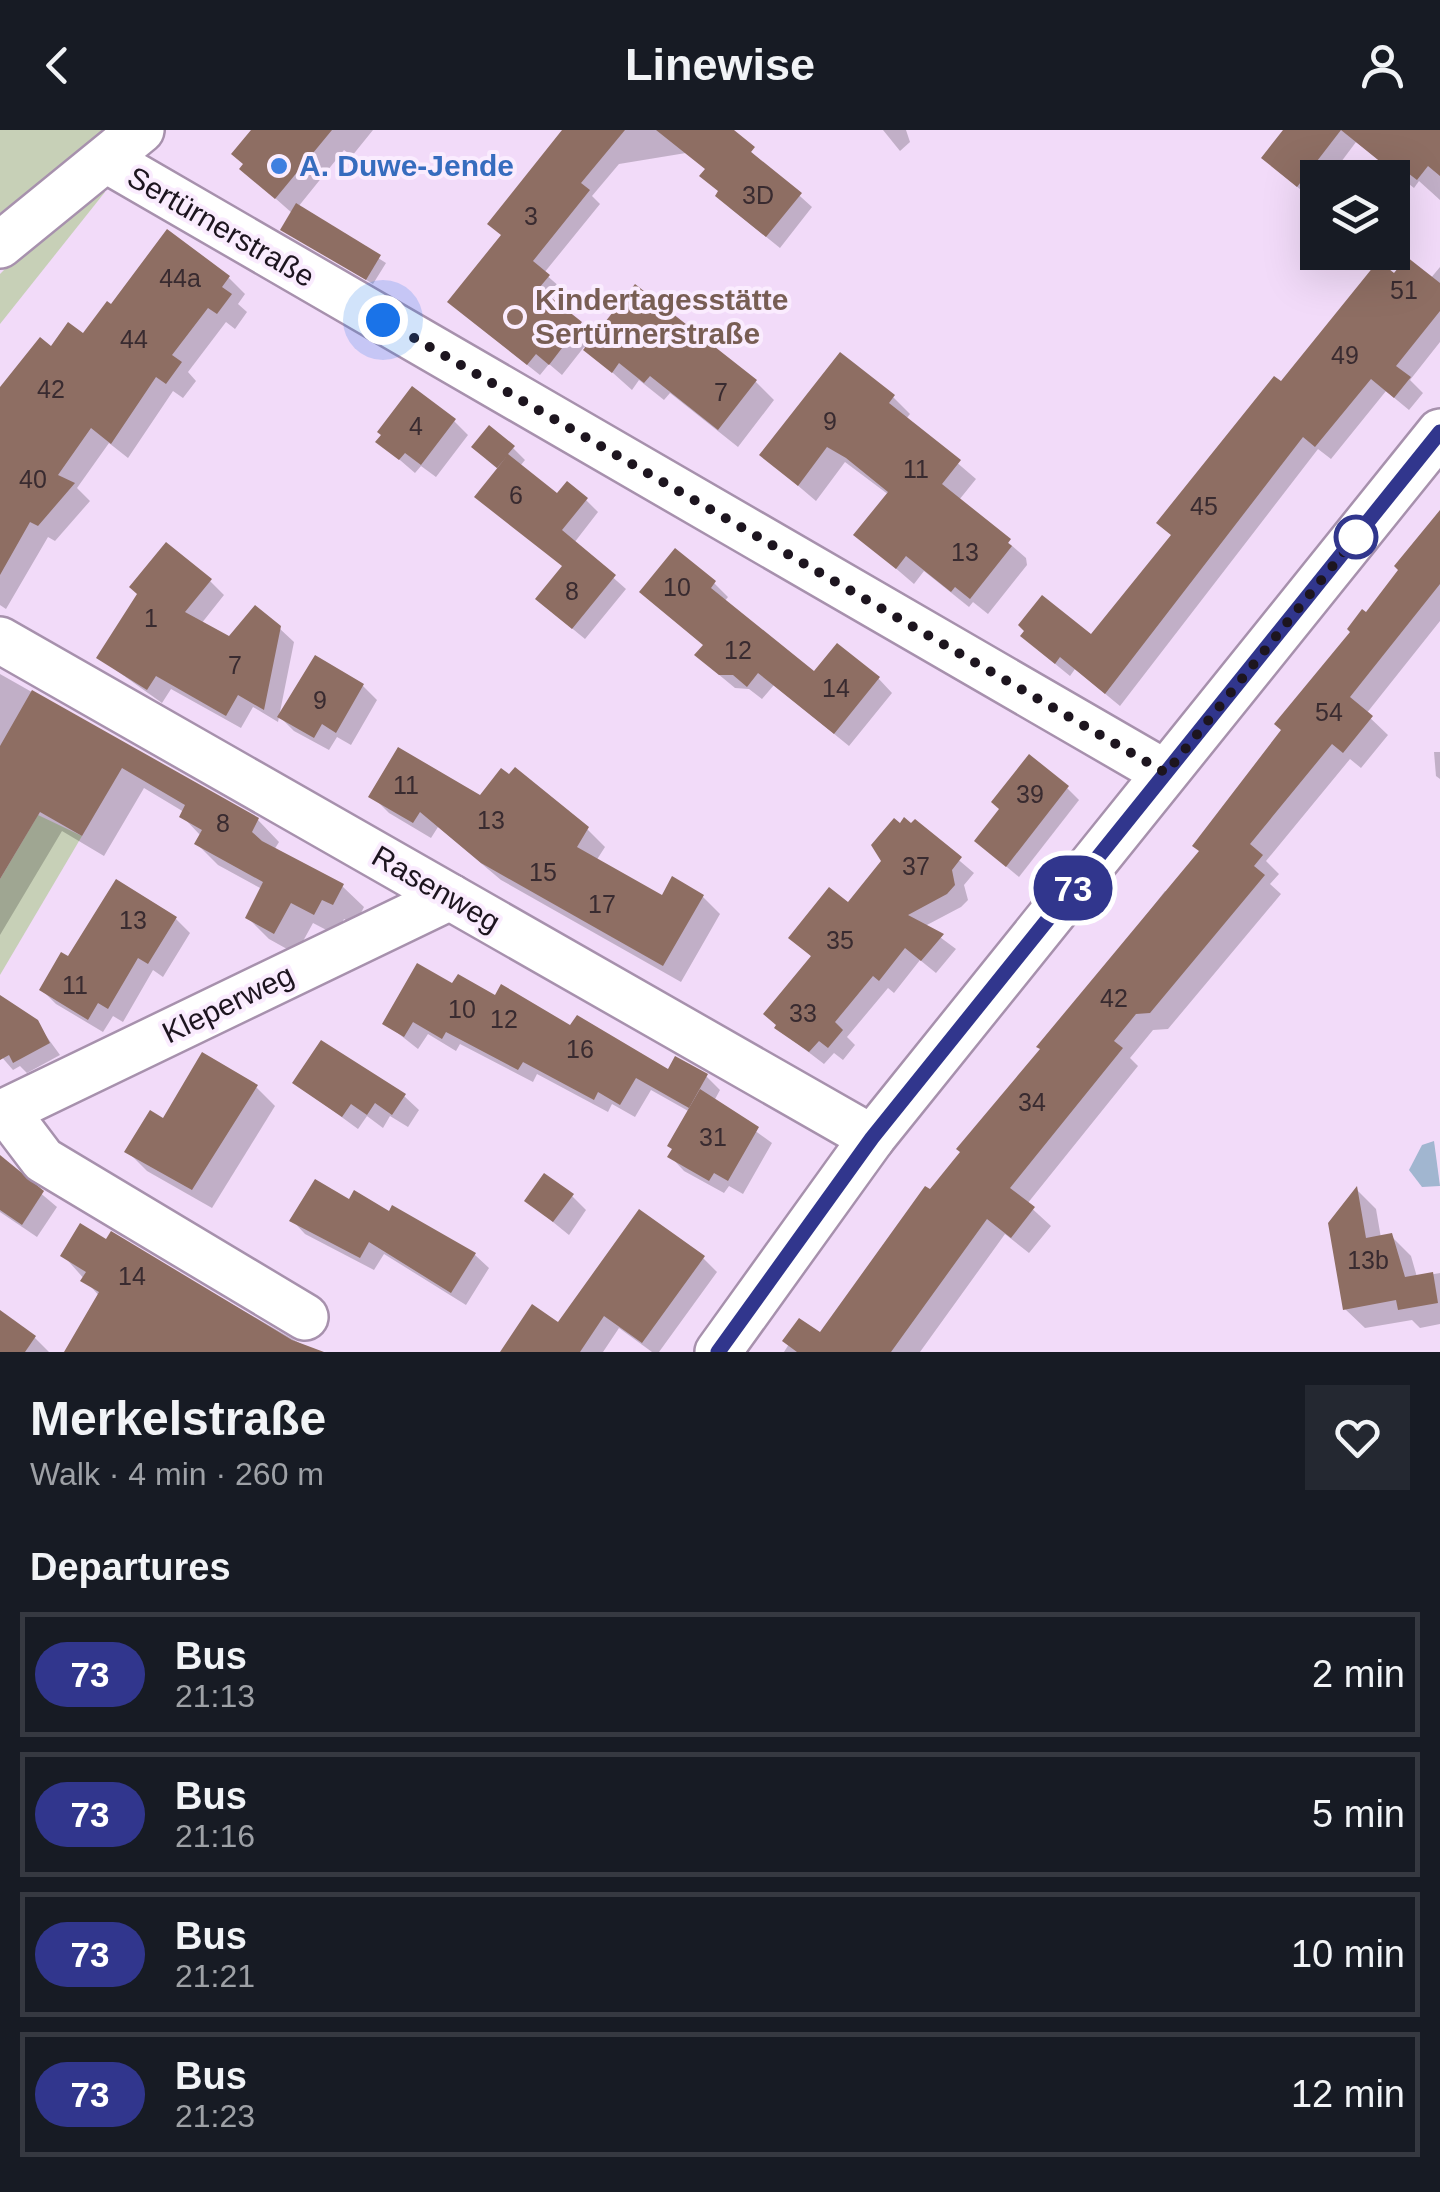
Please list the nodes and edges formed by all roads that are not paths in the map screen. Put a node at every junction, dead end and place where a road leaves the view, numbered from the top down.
1 (141, 130) edge
2 (107, 160) junction
3 (0, 245) edge
4 (1440, 432) edge
5 (0, 640) edge
6 (1166, 773) junction
7 (450, 898) junction
8 (3, 1112) edge
9 (872, 1138) junction
10 (305, 1316) dead end
11 (718, 1352) edge

1 - 2 street
2 - 3 street
2 - 6 street, Sertürnerstraße
4 - 6 street
5 - 7 street, Rasenweg
6 - 9 street
7 - 8 street, Kleperweg
7 - 9 street, Rasenweg
8 - 10 street, Kleperweg
9 - 11 street

